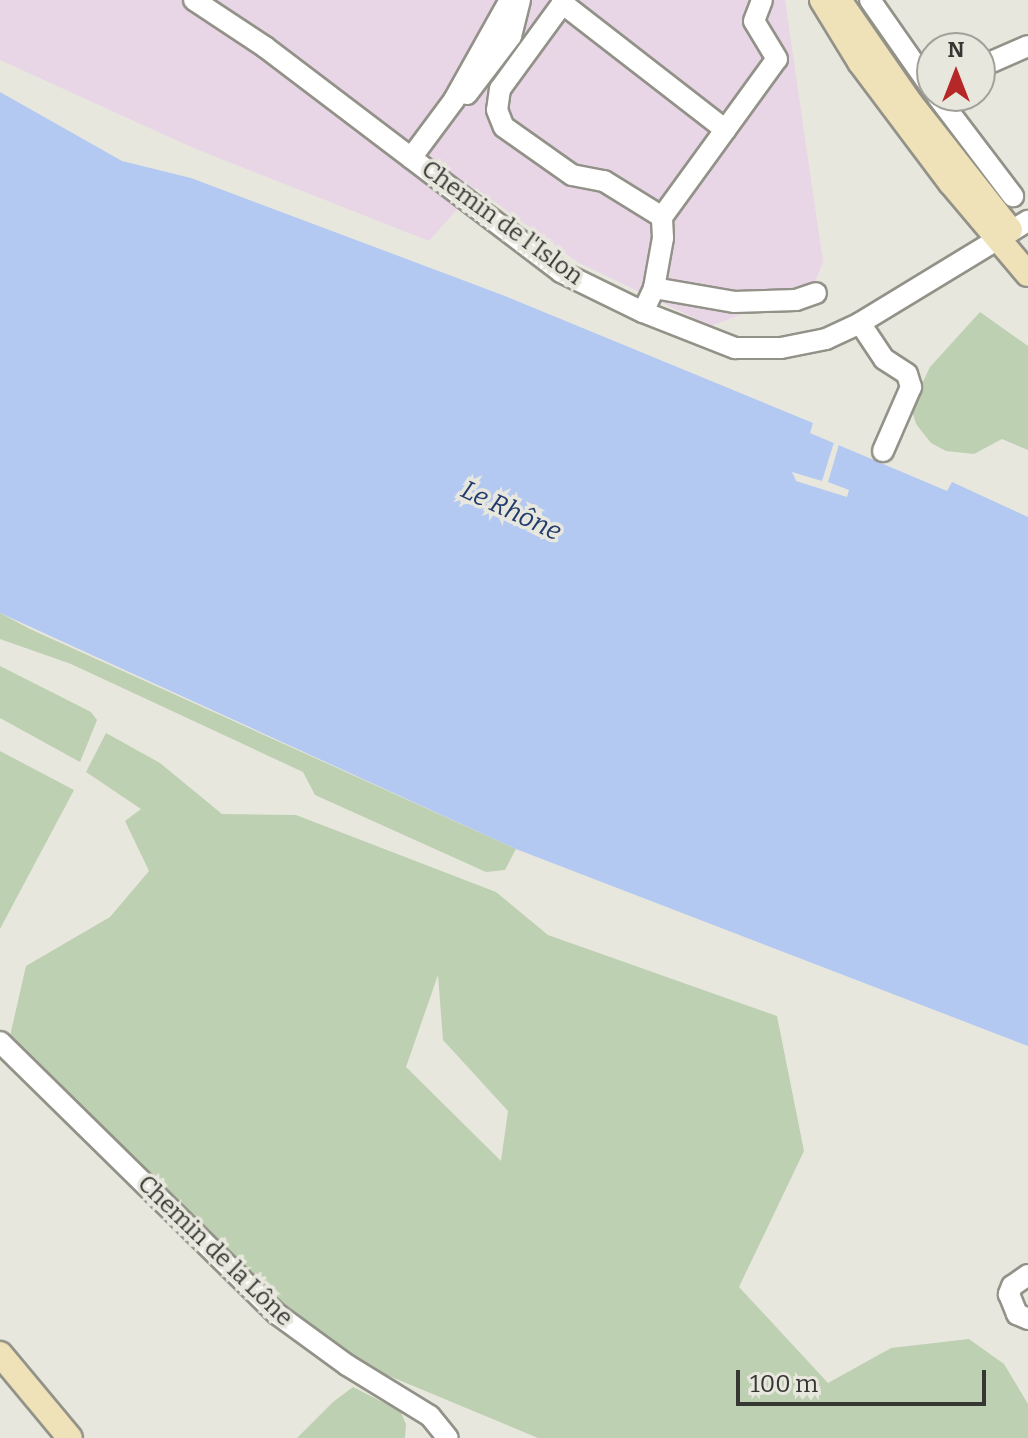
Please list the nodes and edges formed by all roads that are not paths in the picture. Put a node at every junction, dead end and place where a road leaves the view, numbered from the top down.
1 (194, 0) edge
2 (510, 0) edge
3 (520, 0) edge
4 (535, 0) edge
5 (762, 0) edge
6 (822, 0) edge
7 (840, 0) edge
8 (870, 0) edge
9 (564, 2) edge
10 (511, 36) junction
11 (1028, 46) edge
12 (996, 60) edge
13 (916, 66) edge
14 (454, 100) junction
15 (949, 112) edge
16 (726, 130) junction
17 (411, 158) junction
18 (1013, 196) dead end
19 (662, 217) junction
20 (1012, 230) edge
21 (1028, 249) edge
22 (1028, 274) edge
23 (654, 288) junction
24 (816, 293) dead end
25 (643, 312) junction
26 (860, 323) junction
27 (883, 451) dead end
28 (0, 1042) edge
29 (1028, 1275) edge
30 (1028, 1319) edge
31 (0, 1354) edge
32 (70, 1438) edge
33 (448, 1438) edge
34 (458, 1438) edge
35 (465, 1438) edge

1 - 17 street, Chemin de l'Islon
2 - 14 street
3 - 10 street
4 - 10 street
5 - 16 street
6 - 20 main road
7 - 20 main road
8 - 13 street
9 - 16 street
9 - 19 street
10 - 14 street
11 - 12 street
14 - 17 street
15 - 18 street
16 - 19 street
17 - 25 street, Chemin de l'Islon
19 - 23 street
20 - 21 main road
20 - 22 main road
20 - 26 street, Chemin de l'Islon
23 - 24 street
23 - 25 street
25 - 26 street, Chemin de l'Islon
26 - 27 street
28 - 33 street, Chemin de la Lône
29 - 30 street
31 - 32 main road
34 - 35 street

